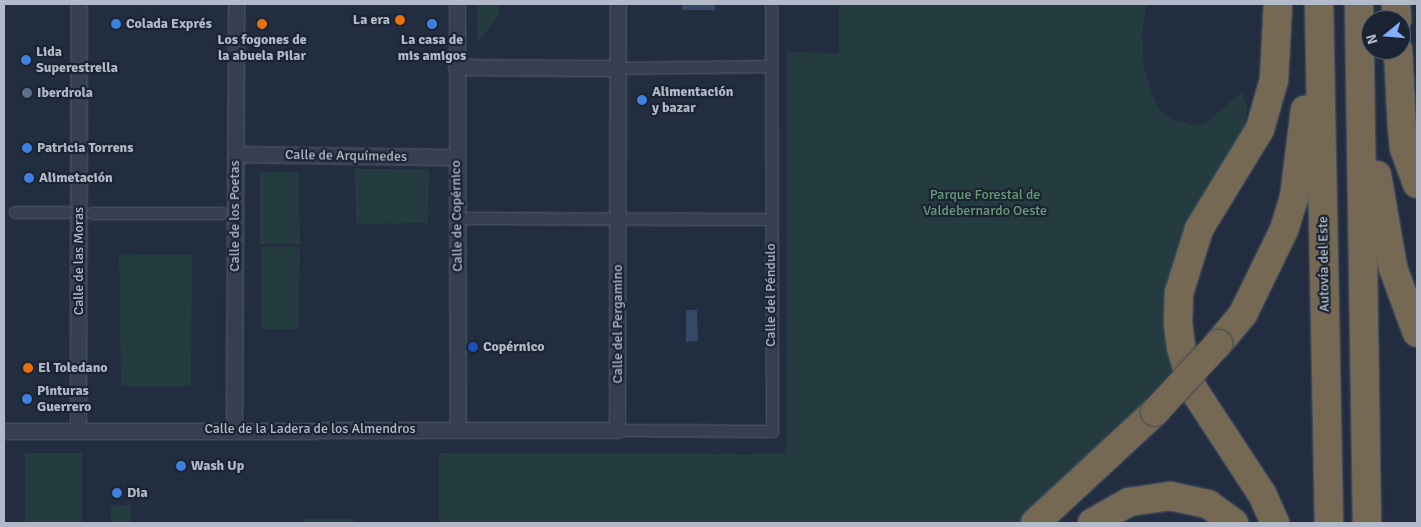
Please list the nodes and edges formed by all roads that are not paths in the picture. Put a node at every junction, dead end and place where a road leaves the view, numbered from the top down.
1 (79, 4) edge
2 (236, 4) edge
3 (457, 4) edge
4 (618, 4) edge
5 (772, 4) edge
6 (1278, 4) edge
7 (1306, 4) edge
8 (1318, 4) edge
9 (1359, 4) edge
10 (1361, 51) edge
11 (1361, 60) edge
12 (1363, 60) edge
13 (1399, 60) edge
14 (771, 66) junction
15 (456, 67) junction
16 (617, 68) junction
17 (236, 154) junction
18 (456, 157) junction
19 (1417, 184) edge
20 (16, 212) dead end
21 (66, 212) dead end
22 (92, 212) dead end
23 (221, 213) dead end
24 (458, 218) junction
25 (618, 219) junction
26 (771, 219) junction
27 (1417, 333) edge
28 (78, 428) junction
29 (458, 428) junction
30 (234, 429) junction
31 (617, 430) junction
32 (4, 431) edge
33 (1035, 523) edge
34 (1092, 523) edge
35 (1234, 523) edge
36 (1275, 523) edge
37 (1329, 523) edge
38 (1367, 523) edge

1 - 28 street, Calle de las Moras
2 - 17 street, Calle de los Poetas
3 - 15 street, Calle de Copérnico
4 - 16 street, Calle del Pergamino
5 - 14 street, Calle del Péndulo
6 - 36 highway
7 - 33 highway, bridge
8 - 37 highway, Autovía del Este
9 - 10 highway
11 - 38 highway
12 - 27 highway
13 - 19 highway
14 - 16 street
14 - 26 street, Calle del Péndulo
15 - 16 street
15 - 18 street, Calle de Copérnico
16 - 25 street, Calle del Pergamino
17 - 18 street, Calle de Arquímedes
17 - 30 street, Calle de los Poetas
18 - 24 street, Calle de Copérnico
20 - 21 street
22 - 23 street
24 - 25 street
24 - 29 street, Calle de Copérnico
25 - 26 street
25 - 31 street, Calle del Pergamino
26 - 31 street, Calle del Péndulo
28 - 30 street, Calle de la Ladera de los Almendros
28 - 32 street, Calle de la Ladera de los Almendros
29 - 30 street, Calle de la Ladera de los Almendros
29 - 31 street, Calle de la Ladera de los Almendros
34 - 35 highway

